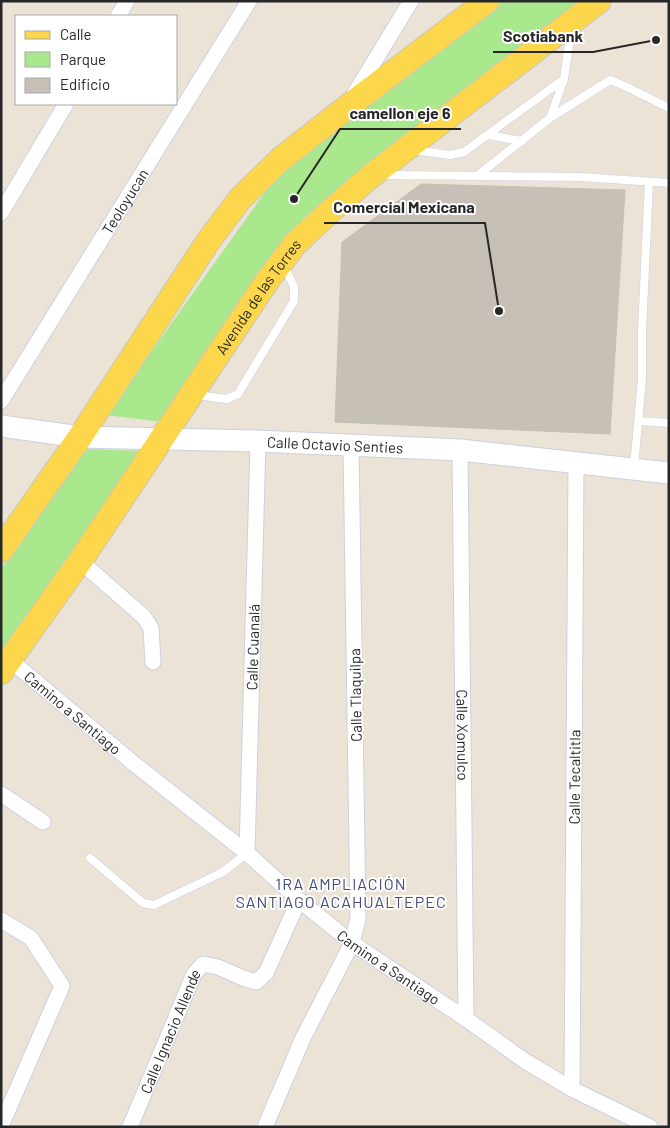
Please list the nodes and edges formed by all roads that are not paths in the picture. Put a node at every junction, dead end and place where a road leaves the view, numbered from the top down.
1 (127, 1) edge
2 (249, 1) edge
3 (411, 1) edge
4 (487, 1) edge
5 (600, 1) edge
6 (119, 15) edge
7 (572, 22) junction
8 (564, 79) junction
9 (65, 105) edge
10 (346, 108) junction
11 (669, 108) edge
12 (550, 118) junction
13 (488, 135) junction
14 (522, 141) junction
15 (406, 150) junction
16 (372, 175) junction
17 (477, 176) junction
18 (649, 182) junction
19 (669, 183) edge
20 (1, 213) edge
21 (282, 263) junction
22 (192, 395) junction
23 (1, 401) edge
24 (639, 421) junction
25 (669, 423) edge
26 (1, 426) edge
27 (80, 437) junction
28 (163, 438) junction
29 (258, 441) junction
30 (351, 445) junction
31 (460, 450) junction
32 (576, 464) junction
33 (634, 469) junction
34 (669, 473) edge
35 (1, 550) edge
36 (80, 561) junction
37 (153, 662) dead end
38 (6, 666) edge
39 (1, 794) edge
40 (43, 822) dead end
41 (247, 853) junction
42 (90, 858) dead end
43 (299, 900) junction
44 (1, 920) edge
45 (352, 943) junction
46 (466, 1019) junction
47 (572, 1089) junction
48 (1, 1126) edge
49 (130, 1127) edge
50 (265, 1127) edge
51 (650, 1127) edge

1 - 6 street
2 - 23 street, Teoloyucan
3 - 10 street
4 - 10 main road
5 - 7 main road, Avenida de las Torres
7 - 8 lane
7 - 15 main road, Avenida de las Torres
8 - 12 lane
8 - 13 lane
9 - 20 street
10 - 27 main road
11 - 12 lane
12 - 14 lane
13 - 14 lane
13 - 15 lane
14 - 17 lane
15 - 16 main road, Avenida de las Torres
16 - 17 lane
16 - 21 main road, Avenida de las Torres
17 - 18 lane
18 - 19 lane
18 - 24 lane
21 - 22 main road, Avenida de las Torres
21 - 22 lane
22 - 28 main road, Avenida de las Torres
24 - 25 lane
24 - 33 lane
26 - 27 street, Calle Octavio Senties
27 - 28 street, Calle Octavio Senties
27 - 35 main road
28 - 29 street, Calle Octavio Senties
28 - 36 main road, Avenida de las Torres
29 - 30 street, Calle Octavio Senties
29 - 41 street, Calle Cuanalá
30 - 31 street, Calle Octavio Senties
30 - 45 street, Calle Tlaquilpa
31 - 32 street, Calle Octavio Senties
31 - 46 street, Calle Xomulco
32 - 33 street, Calle Octavio Senties
32 - 47 street, Calle Tecaltitla
33 - 34 street, Calle Octavio Senties
36 - 37 street
36 - 38 main road, Avenida de las Torres
38 - 41 street, Camino a Santiago
39 - 40 street
41 - 42 lane
41 - 43 street, Camino a Santiago
43 - 45 street, Camino a Santiago
43 - 49 street, Calle Ignacio Allende
44 - 48 street
45 - 46 street, Camino a Santiago
45 - 50 street, Calle Tlaquilpa
46 - 47 street, Camino a Santiago
47 - 51 street, Camino a Santiago

